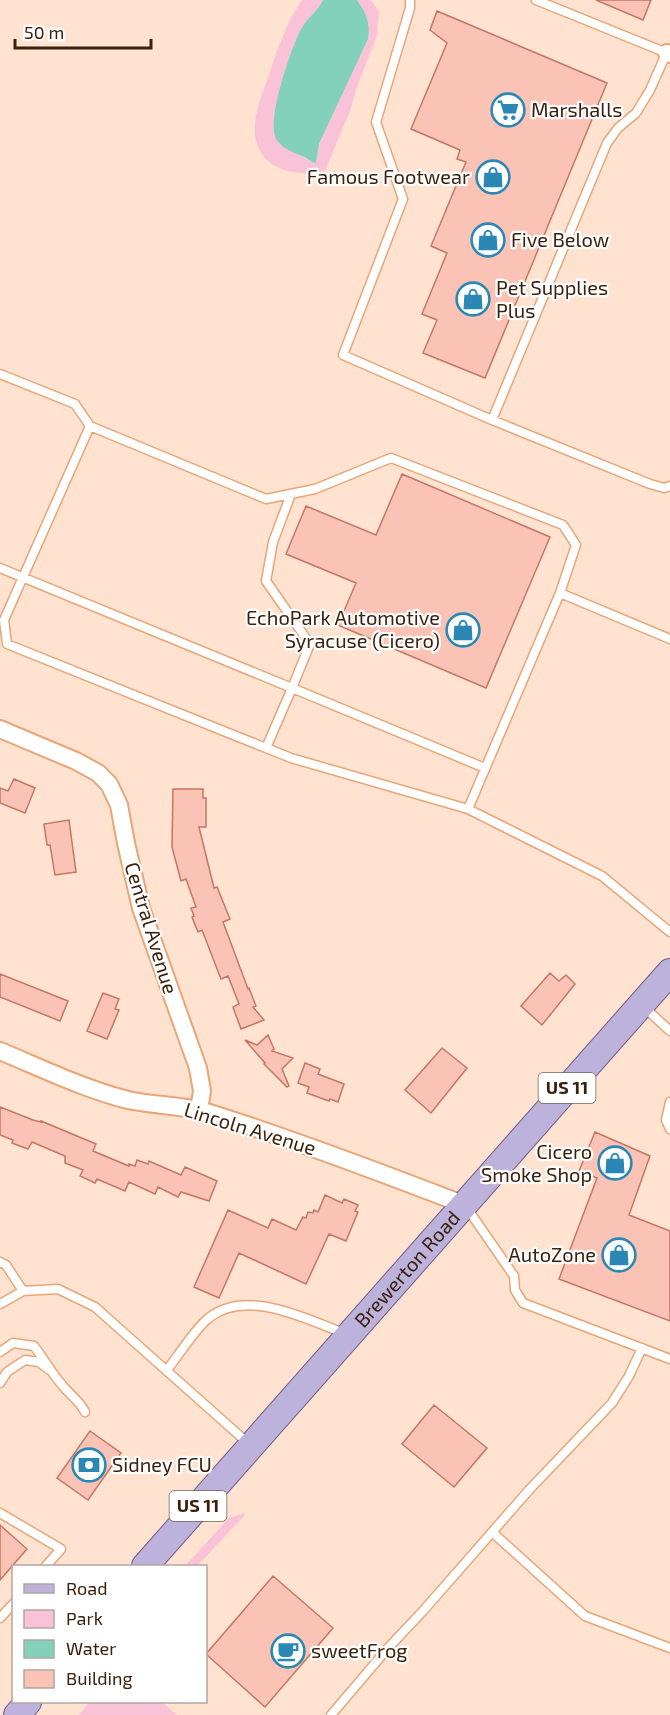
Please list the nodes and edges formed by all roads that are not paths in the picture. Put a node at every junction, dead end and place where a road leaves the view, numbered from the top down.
1 (410, 0) edge
2 (536, 0) edge
3 (669, 51) edge
4 (0, 374) edge
5 (492, 420) junction
6 (90, 426) junction
7 (670, 486) edge
8 (291, 494) junction
9 (0, 568) edge
10 (23, 578) junction
11 (560, 593) junction
12 (670, 639) edge
13 (292, 688) junction
14 (0, 729) edge
15 (266, 748) junction
16 (485, 768) junction
17 (468, 809) junction
18 (670, 932) edge
19 (670, 972) edge
20 (641, 1005) junction
21 (670, 1031) edge
22 (0, 1051) edge
23 (670, 1102) edge
24 (199, 1110) junction
25 (670, 1130) edge
26 (465, 1205) junction
27 (0, 1262) edge
28 (23, 1291) junction
29 (0, 1304) edge
30 (349, 1336) junction
31 (642, 1348) junction
32 (0, 1352) edge
33 (670, 1359) edge
34 (167, 1370) junction
35 (53, 1372) junction
36 (0, 1383) edge
37 (85, 1412) dead end
38 (251, 1446) junction
39 (0, 1512) edge
40 (492, 1532) junction
41 (47, 1565) edge
42 (146, 1565) edge
43 (12, 1605) edge
44 (0, 1618) edge
45 (670, 1648) edge
46 (26, 1703) edge
47 (17, 1715) edge
48 (331, 1715) edge

1 - 5 lane
2 - 3 lane
3 - 5 lane
4 - 6 lane
5 - 7 lane
6 - 8 lane
6 - 10 lane
8 - 11 lane
8 - 13 lane
9 - 10 lane
10 - 13 lane
10 - 15 lane
11 - 12 lane
11 - 16 lane
13 - 15 lane
13 - 16 lane
14 - 24 street, Central Avenue
15 - 17 lane
16 - 17 lane
17 - 18 lane
19 - 20 main road, Brewerton Road / US 11
20 - 21 lane
20 - 26 main road, Brewerton Road / US 11
22 - 24 street, Lincoln Avenue
23 - 25 lane
24 - 26 street, Lincoln Avenue
26 - 30 main road, Brewerton Road / US 11
26 - 31 lane
27 - 28 lane
28 - 29 lane
28 - 34 lane
30 - 34 lane
30 - 38 main road, Brewerton Road / US 11
31 - 33 lane
31 - 40 lane
32 - 35 lane
34 - 38 lane
35 - 36 lane
35 - 37 lane
38 - 42 main road, Brewerton Road / US 11
39 - 41 lane
40 - 45 lane
40 - 48 lane
43 - 44 lane
46 - 47 main road

